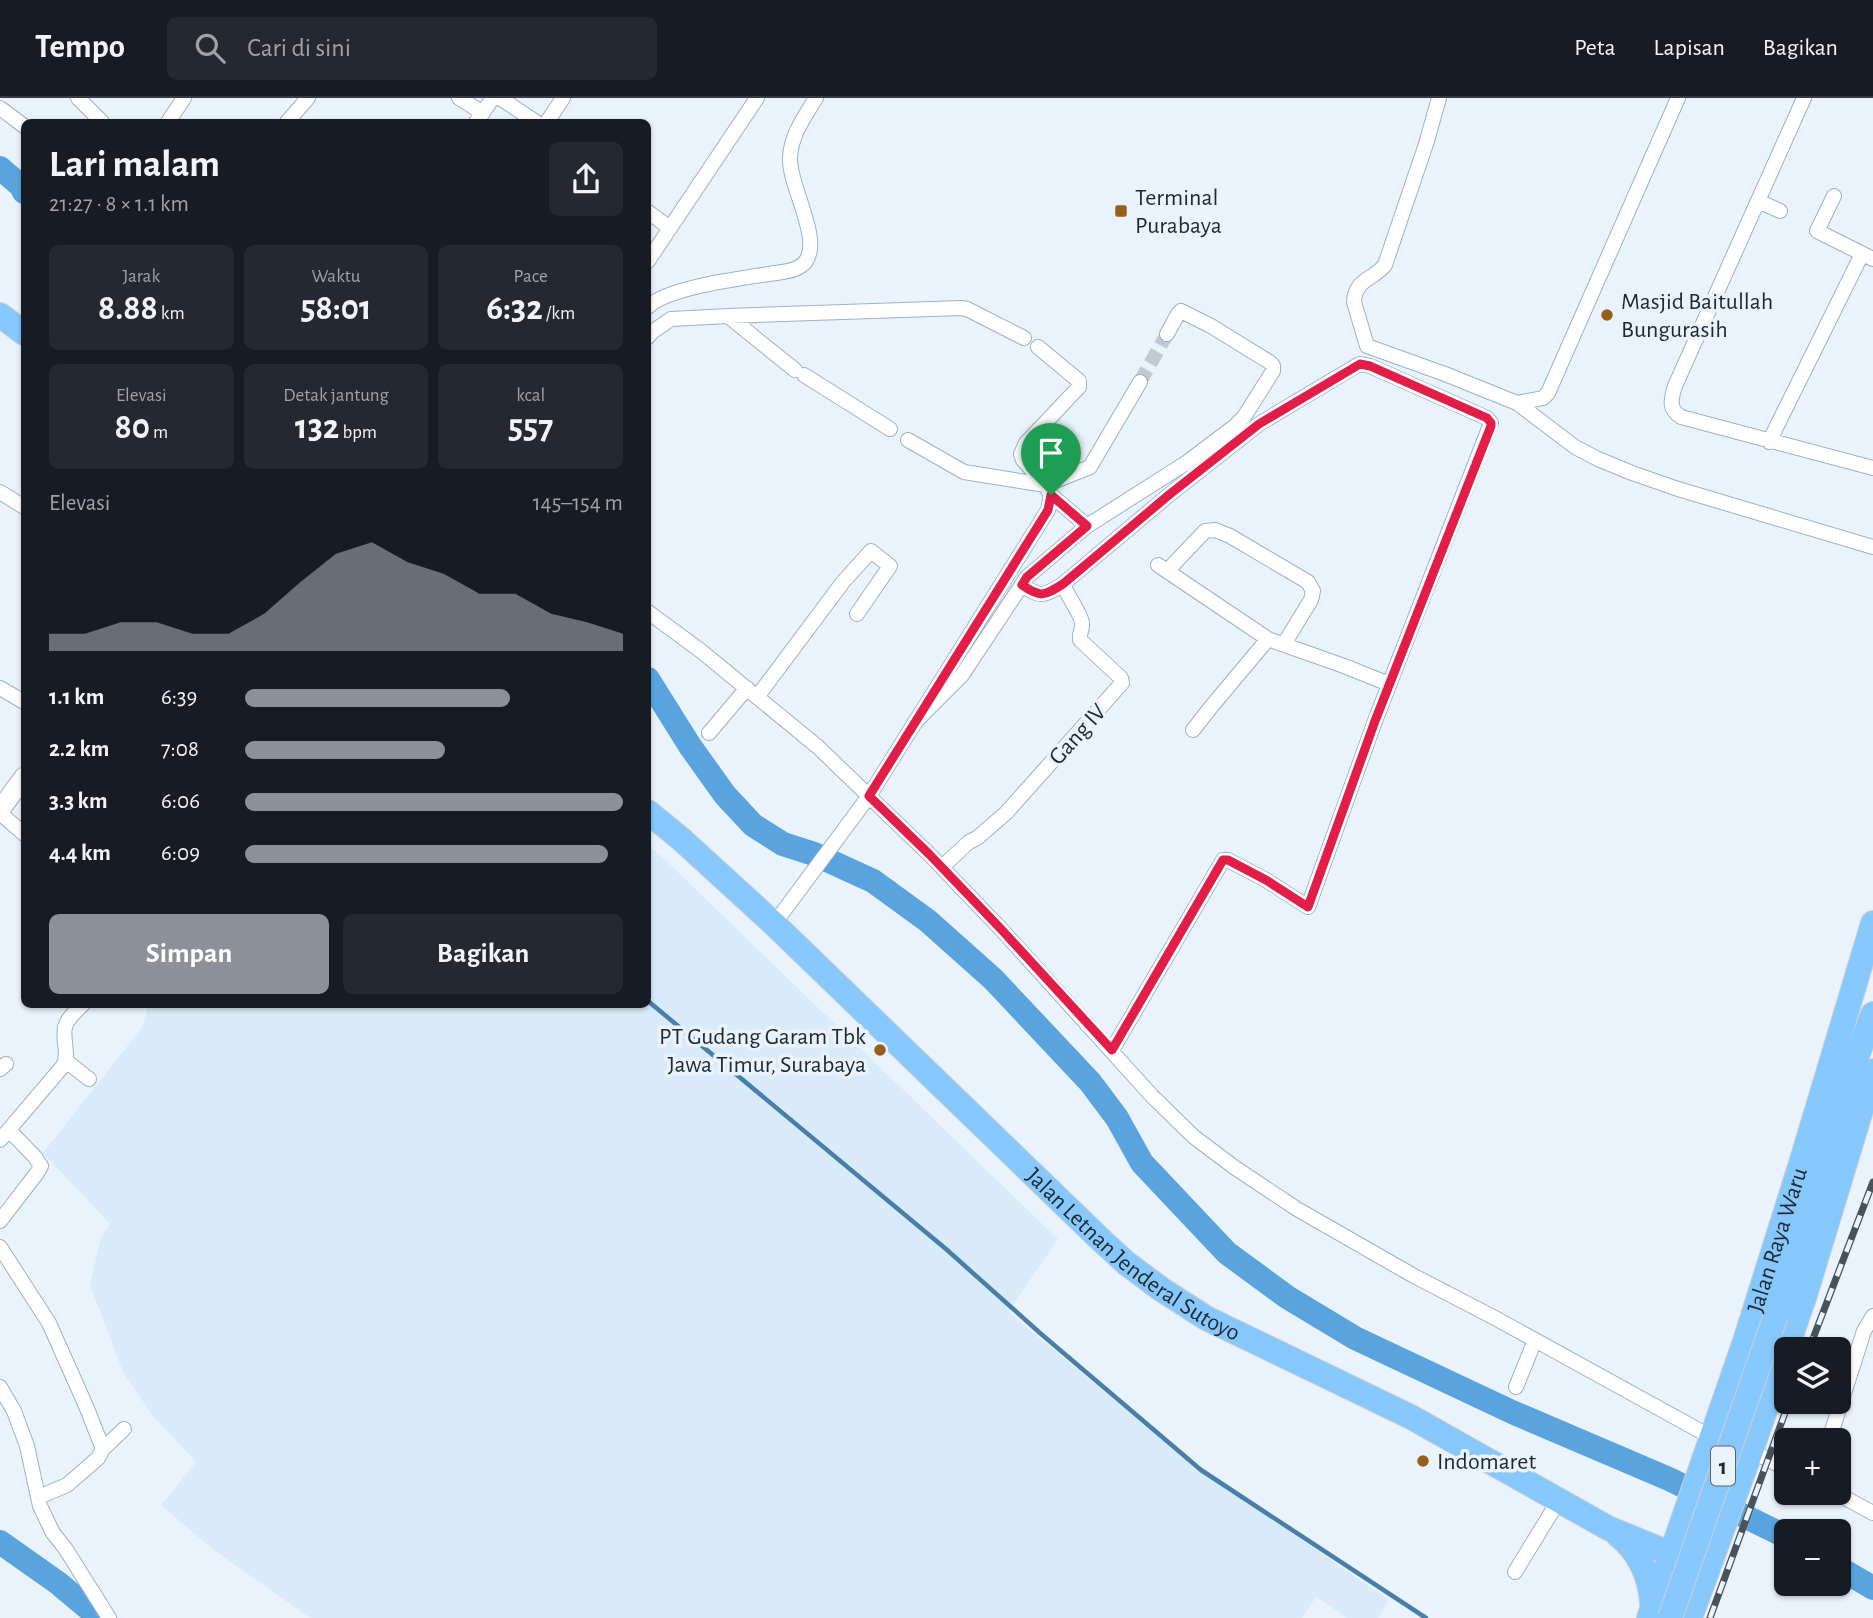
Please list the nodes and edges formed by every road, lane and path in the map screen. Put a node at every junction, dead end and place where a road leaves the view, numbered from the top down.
1 (78, 98) edge
2 (184, 98) edge
3 (308, 98) edge
4 (459, 98) edge
5 (493, 98) edge
6 (500, 98) edge
7 (563, 98) edge
8 (757, 98) edge
9 (816, 98) edge
10 (1439, 98) edge
11 (1678, 98) edge
12 (1804, 98) edge
13 (0, 108) edge
14 (480, 118) edge
15 (99, 119) edge
16 (170, 119) edge
17 (290, 119) edge
18 (532, 119) edge
19 (549, 119) edge
20 (21, 124) edge
21 (1834, 196) dead end
22 (1758, 201) junction
23 (1780, 211) dead end
24 (651, 214) edge
25 (670, 228) junction
26 (651, 256) edge
27 (1867, 256) edge
28 (651, 304) edge
29 (0, 315) edge
30 (728, 316) junction
31 (21, 331) edge
32 (651, 333) edge
33 (1167, 334) tunnel mouth
34 (1024, 338) dead end
35 (1038, 347) dead end
36 (1445, 374) junction
37 (1140, 382) tunnel mouth
38 (1434, 394) junction
39 (1517, 403) junction
40 (890, 429) dead end
41 (908, 440) dead end
42 (1769, 442) junction
43 (1873, 468) edge
44 (1048, 490) junction
45 (0, 492) edge
46 (21, 505) edge
47 (1087, 526) junction
48 (1873, 547) edge
49 (1063, 584) junction
50 (1022, 585) junction
51 (651, 614) edge
52 (857, 614) dead end
53 (1268, 639) junction
54 (1284, 644) junction
55 (1389, 684) junction
56 (0, 688) edge
57 (752, 693) junction
58 (21, 700) edge
59 (914, 723) junction
60 (1194, 730) dead end
61 (709, 733) dead end
62 (21, 781) edge
63 (869, 796) junction
64 (0, 812) edge
65 (651, 814) edge
66 (21, 831) edge
67 (942, 867) junction
68 (1873, 923) edge
69 (774, 924) junction
70 (1873, 974) edge
71 (80, 1008) edge
72 (1873, 1014) edge
73 (1112, 1050) junction
74 (66, 1061) junction
75 (1873, 1071) edge
76 (89, 1079) dead end
77 (1845, 1087) junction
78 (4, 1135) edge
79 (0, 1221) edge
80 (0, 1247) edge
81 (1873, 1316) edge
82 (1535, 1340) junction
83 (0, 1387) edge
84 (1516, 1387) dead end
85 (1833, 1428) edge
86 (124, 1429) dead end
87 (1711, 1437) junction
88 (103, 1449) junction
89 (1751, 1451) junction
90 (1774, 1462) edge
91 (1559, 1500) junction
92 (1851, 1501) edge
93 (40, 1502) junction
94 (1873, 1513) edge
95 (1683, 1518) junction
96 (1608, 1528) junction
97 (1720, 1536) junction
98 (1671, 1554) junction
99 (1708, 1569) junction
100 (1515, 1572) dead end
101 (1657, 1614) edge
102 (109, 1618) edge
103 (1690, 1618) edge

1 - 15 street
2 - 16 street
3 - 17 street
4 - 14 street
5 - 14 street
6 - 18 street
7 - 19 street
8 - 25 street
9 - 28 street
10 - 36 street
11 - 39 street
12 - 22 street
13 - 20 street
21 - 27 street
22 - 23 street
22 - 42 street
24 - 25 street
25 - 26 street
27 - 42 street
29 - 31 highway
30 - 32 street
30 - 34 street
30 - 40 street
33 - 47 street
35 - 44 street
36 - 38 street
36 - 39 street
37 - 44 street
38 - 49 street
38 - 55 street
39 - 48 street
41 - 44 street
42 - 43 street
44 - 47 street
44 - 59 street
45 - 46 street
47 - 50 street
49 - 50 street
49 - 67 street, Gang IV
50 - 59 street
51 - 57 street
52 - 57 street
53 - 54 street
53 - 54 street
53 - 60 street
54 - 55 street
55 - 73 street
56 - 58 street
57 - 61 street
57 - 63 street
59 - 63 street
62 - 64 street
63 - 67 street
63 - 69 street
64 - 66 street
65 - 69 highway, Jalan Letnan Jenderal Sutoyo
67 - 73 street
68 - 87 highway, Jalan Raya Waru
69 - 91 highway, Jalan Letnan Jenderal Sutoyo
70 - 77 highway, 1
71 - 74 street
72 - 77 highway, 1
73 - 82 street
74 - 76 street
74 - 78 street
75 - 89 highway, Jalan Raya Waru
77 - 101 highway, 1, bridge
78 - 79 street
80 - 88 street
81 - 85 street
82 - 84 street
82 - 87 street
83 - 93 street
86 - 88 street
87 - 95 highway, Jalan Raya Waru
88 - 93 street
89 - 90 street
89 - 97 highway, Jalan Raya Waru
91 - 96 highway, Jalan Letnan Jenderal Sutoyo
91 - 100 street
92 - 94 street
93 - 102 street
95 - 96 highway
95 - 97 highway
95 - 98 highway, Jalan Raya Waru
96 - 98 highway, Jalan Letnan Jenderal Sutoyo
96 - 101 highway
97 - 99 highway, Jalan Raya Waru
98 - 99 highway, Jalan Letnan Jenderal Sutoyo
98 - 101 highway, Jalan Raya Waru
99 - 103 highway, Jalan Raya Waru

